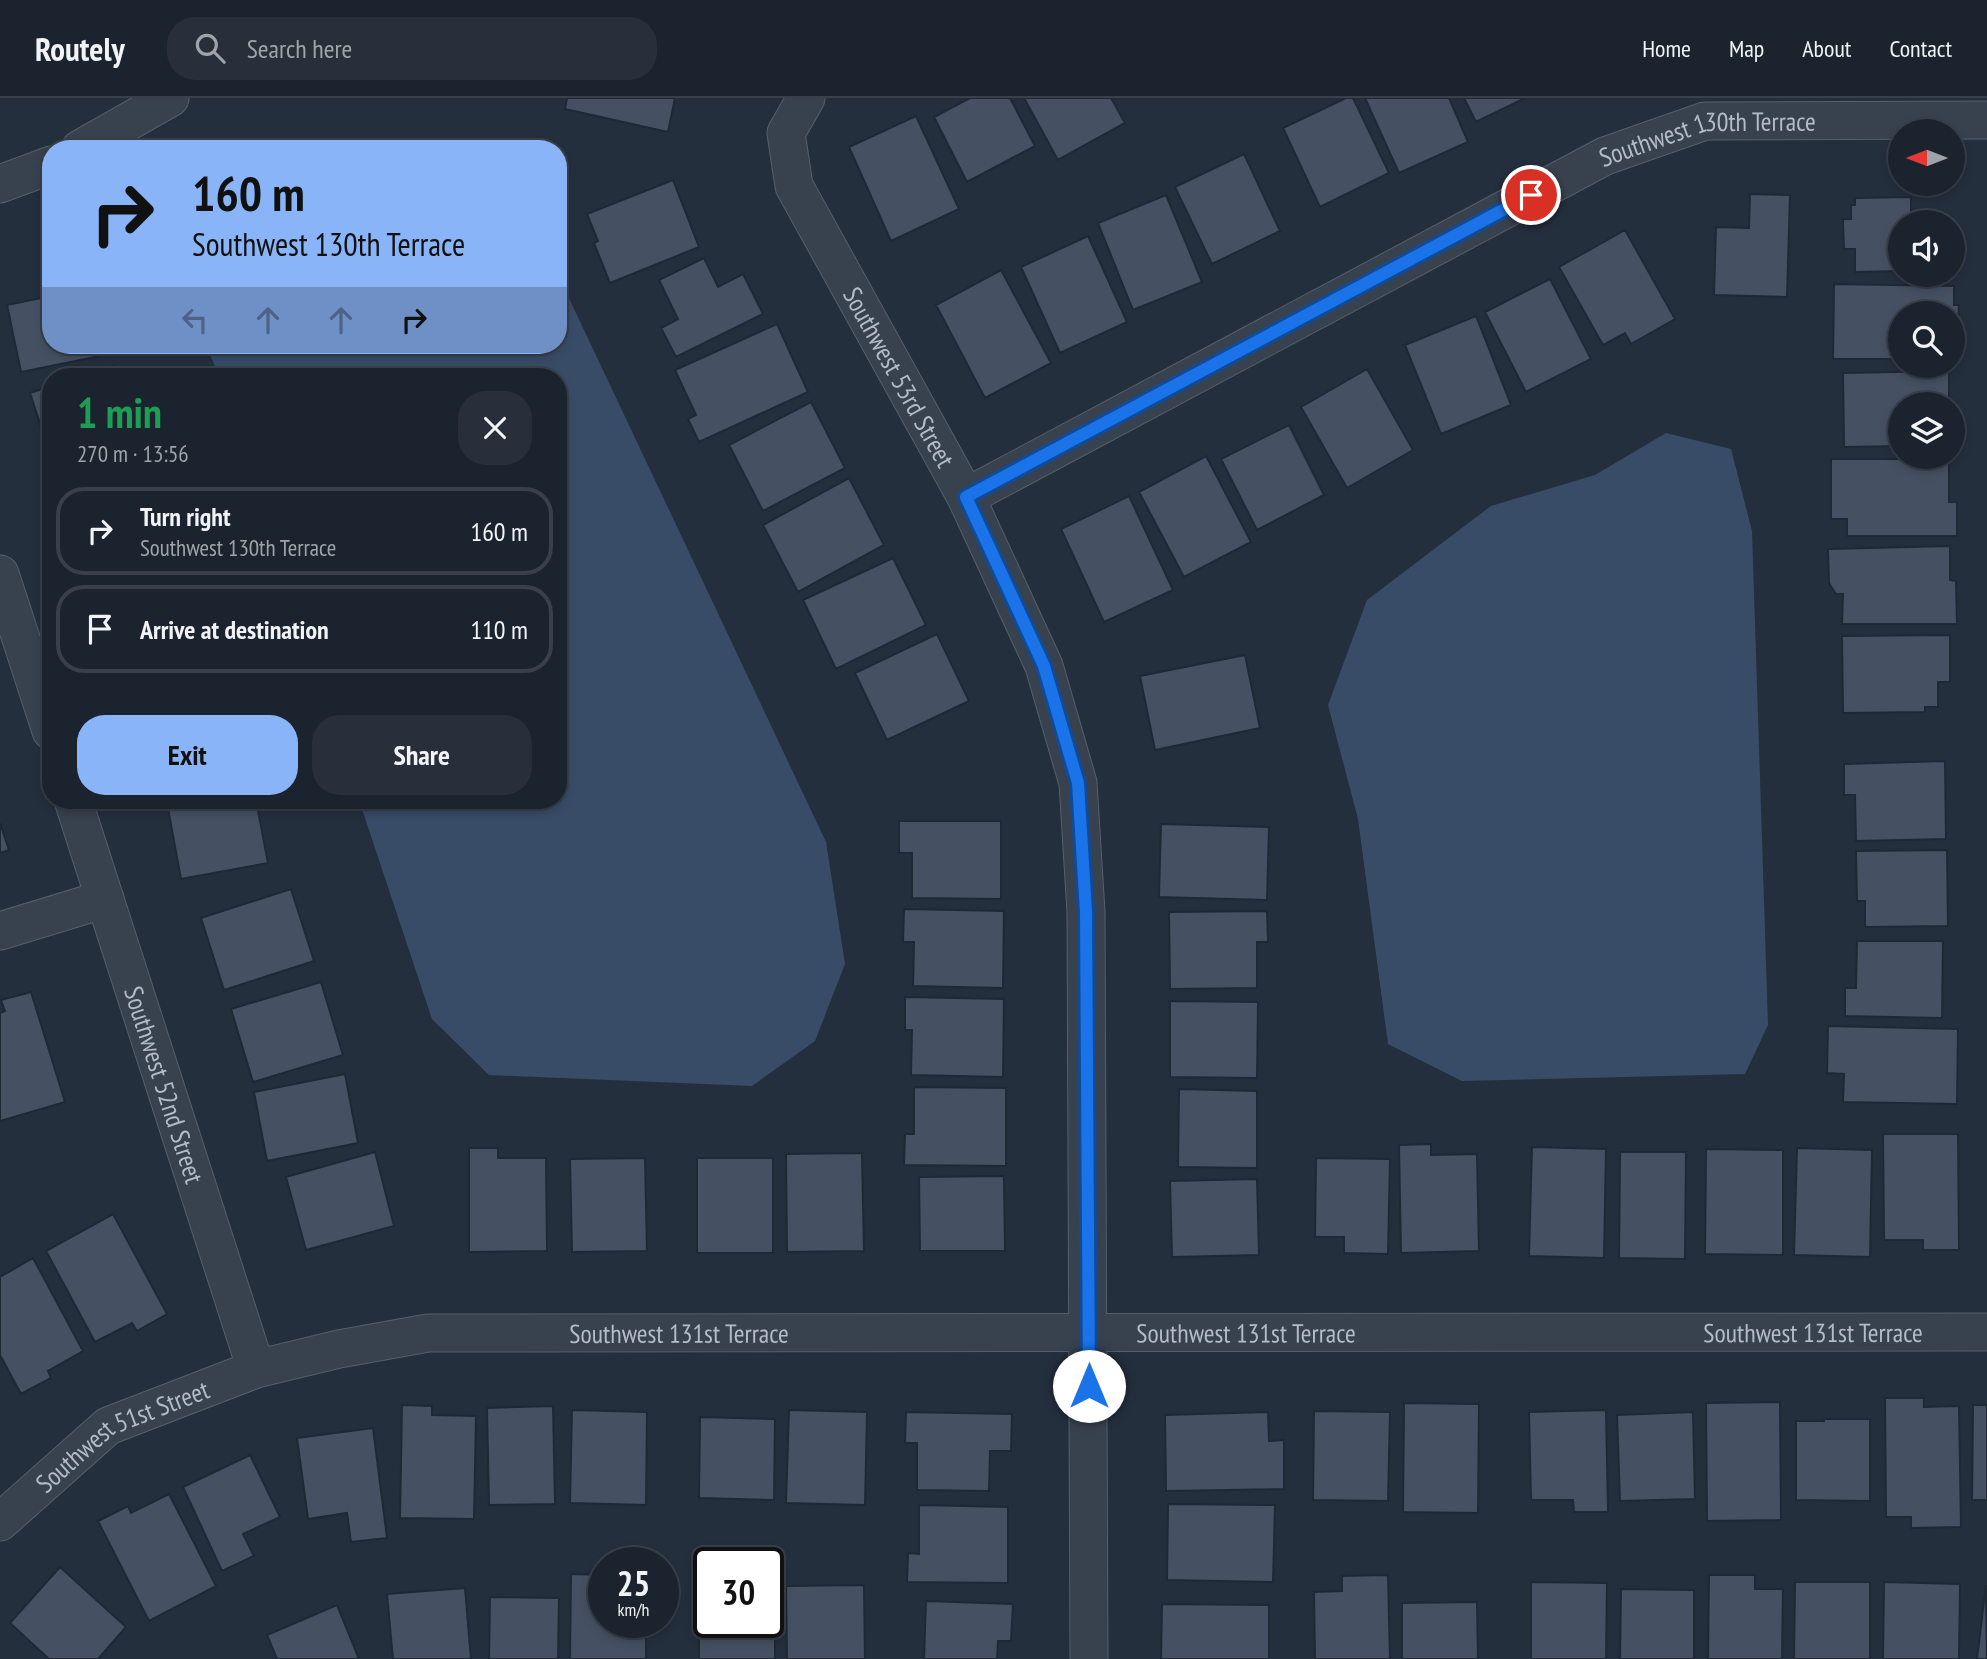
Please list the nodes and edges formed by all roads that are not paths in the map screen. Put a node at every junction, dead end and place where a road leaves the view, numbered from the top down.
1 (170, 98) edge
2 (806, 98) edge
3 (1987, 120) edge
4 (96, 140) edge
5 (42, 168) edge
6 (0, 184) edge
7 (966, 497) junction
8 (0, 574) edge
9 (42, 703) edge
10 (76, 809) edge
11 (105, 899) junction
12 (0, 931) edge
13 (1089, 1331) junction
14 (1987, 1332) edge
15 (256, 1369) junction
16 (0, 1522) edge
17 (1089, 1659) edge

1 - 4 street
2 - 7 street, Southwest 53rd Street
3 - 7 street, Southwest 130th Terrace
5 - 6 street
7 - 13 street, Southwest 53rd Street
8 - 9 street
10 - 11 street, Southwest 52nd Street
11 - 12 street
11 - 15 street, Southwest 52nd Street
13 - 14 street, Southwest 131st Terrace
13 - 15 street, Southwest 131st Terrace
13 - 17 street, Southwest 53rd Street
15 - 16 street, Southwest 51st Street

